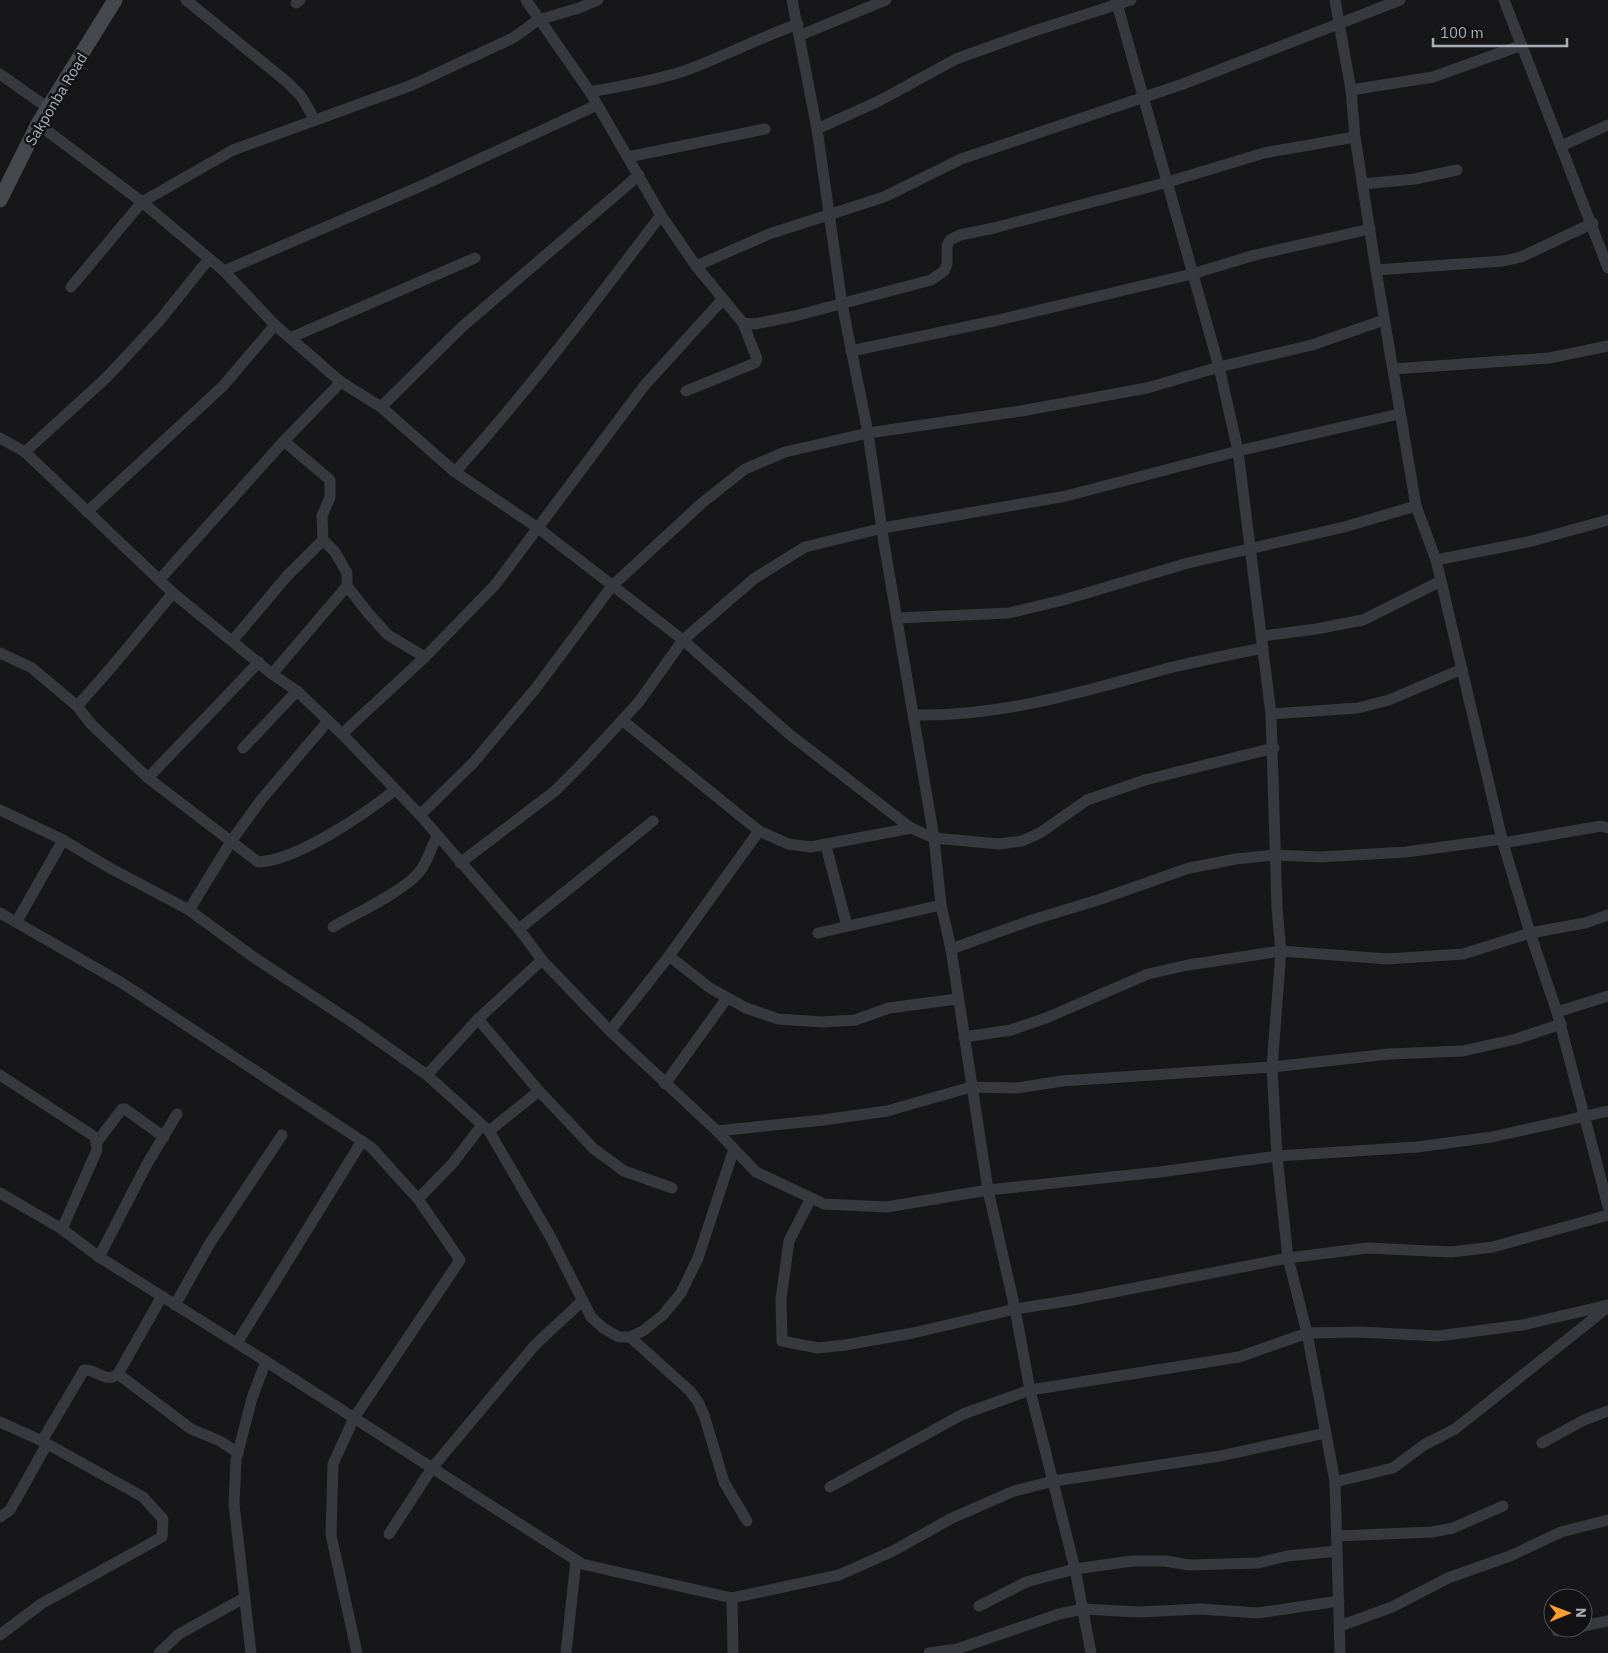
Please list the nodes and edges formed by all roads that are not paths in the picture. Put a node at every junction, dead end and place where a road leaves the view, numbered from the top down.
1 (115, 0) edge
2 (186, 0) edge
3 (526, 0) edge
4 (598, 0) edge
5 (792, 0) edge
6 (886, 0) edge
7 (1131, 0) edge
8 (1335, 0) edge
9 (1400, 0) edge
10 (1504, 0) edge
11 (1116, 2) edge
12 (538, 20) junction
13 (1340, 22) junction
14 (799, 30) junction
15 (1522, 44) junction
16 (0, 74) edge
17 (1351, 90) junction
18 (590, 92) junction
19 (1143, 97) junction
20 (597, 105) junction
21 (48, 108) junction
22 (315, 120) junction
23 (38, 124) junction
24 (1608, 125) edge
25 (765, 128) dead end
26 (817, 128) junction
27 (1355, 137) junction
28 (1561, 146) junction
29 (628, 157) junction
30 (1457, 170) dead end
31 (639, 176) junction
32 (1168, 182) junction
33 (1364, 184) junction
34 (1, 197) edge
35 (142, 202) junction
36 (828, 213) junction
37 (661, 215) junction
38 (1592, 223) junction
39 (1370, 230) junction
40 (475, 258) dead end
41 (208, 260) junction
42 (696, 266) junction
43 (1608, 268) edge
44 (1376, 270) junction
45 (224, 271) junction
46 (1192, 274) junction
47 (71, 287) dead end
48 (722, 300) junction
49 (842, 304) junction
50 (1384, 320) junction
51 (743, 322) junction
52 (275, 325) junction
53 (290, 338) junction
54 (1608, 346) edge
55 (851, 351) junction
56 (1220, 367) junction
57 (1393, 369) junction
58 (341, 382) junction
59 (686, 391) dead end
60 (381, 407) junction
61 (1399, 414) junction
62 (868, 433) junction
63 (0, 438) edge
64 (284, 441) junction
65 (1238, 451) junction
66 (25, 452) junction
67 (455, 472) junction
68 (1416, 506) junction
69 (87, 512) junction
70 (1608, 520) edge
71 (538, 528) junction
72 (883, 528) junction
73 (322, 540) junction
74 (1250, 548) junction
75 (1436, 560) junction
76 (160, 579) junction
77 (1441, 581) junction
78 (347, 586) junction
79 (612, 586) junction
80 (173, 593) junction
81 (898, 618) junction
82 (1262, 636) junction
83 (232, 640) junction
84 (683, 640) junction
85 (1263, 648) junction
86 (0, 653) edge
87 (425, 657) junction
88 (259, 662) junction
89 (1462, 669) junction
90 (272, 674) junction
91 (297, 691) junction
92 (77, 706) junction
93 (1271, 714) junction
94 (914, 715) junction
95 (622, 720) junction
96 (328, 721) junction
97 (342, 734) junction
98 (243, 748) dead end
99 (1274, 748) junction
100 (148, 778) junction
101 (395, 790) junction
102 (0, 810) edge
103 (420, 816) junction
104 (653, 821) dead end
105 (911, 828) junction
106 (1608, 828) edge
107 (759, 831) junction
108 (438, 837) junction
109 (934, 838) junction
110 (63, 840) junction
111 (232, 840) junction
112 (1502, 841) junction
113 (826, 846) junction
114 (1275, 855) junction
115 (460, 863) junction
116 (941, 905) junction
117 (189, 910) junction
118 (0, 913) edge
119 (1608, 915) edge
120 (17, 921) junction
121 (847, 926) junction
122 (333, 927) dead end
123 (519, 929) junction
124 (818, 933) dead end
125 (1530, 934) junction
126 (951, 950) junction
127 (1281, 951) junction
128 (669, 956) junction
129 (542, 960) junction
130 (1608, 996) edge
131 (727, 998) junction
132 (958, 999) junction
133 (1558, 1012) junction
134 (478, 1019) junction
135 (1561, 1024) junction
136 (610, 1031) junction
137 (964, 1037) junction
138 (1272, 1067) junction
139 (0, 1075) edge
140 (427, 1075) junction
141 (665, 1084) junction
142 (971, 1087) junction
143 (538, 1091) junction
144 (1608, 1111) edge
145 (177, 1114) dead end
146 (1584, 1116) junction
147 (486, 1128) junction
148 (717, 1130) junction
149 (282, 1135) dead end
150 (164, 1137) junction
151 (362, 1141) junction
152 (97, 1142) junction
153 (734, 1148) junction
154 (1277, 1156) junction
155 (672, 1188) dead end
156 (988, 1190) junction
157 (0, 1193) edge
158 (811, 1198) junction
159 (418, 1199) junction
160 (1608, 1206) edge
161 (1608, 1215) edge
162 (62, 1229) junction
163 (98, 1257) junction
164 (1288, 1258) junction
165 (162, 1296) junction
166 (582, 1301) junction
167 (175, 1305) junction
168 (1608, 1306) edge
169 (1015, 1309) junction
170 (1307, 1333) junction
171 (630, 1337) junction
172 (237, 1343) junction
173 (266, 1361) junction
174 (118, 1374) junction
175 (1030, 1390) junction
176 (1608, 1412) edge
177 (354, 1418) junction
178 (0, 1422) edge
179 (1326, 1433) junction
180 (44, 1442) junction
181 (1542, 1443) dead end
182 (238, 1453) junction
183 (432, 1468) junction
184 (1054, 1482) junction
185 (1335, 1482) junction
186 (830, 1486) dead end
187 (1503, 1506) dead end
188 (0, 1517) edge
189 (1608, 1520) edge
190 (747, 1521) dead end
191 (389, 1534) dead end
192 (1337, 1536) junction
193 (1337, 1551) junction
194 (576, 1560) junction
195 (1075, 1569) junction
196 (244, 1598) junction
197 (732, 1598) junction
198 (1339, 1601) junction
199 (979, 1606) dead end
200 (1083, 1609) junction
201 (1608, 1621) edge
202 (1593, 1624) edge
203 (1340, 1626) junction
204 (0, 1635) edge
205 (159, 1653) edge
206 (252, 1653) edge
207 (357, 1653) edge
208 (566, 1653) edge
209 (733, 1653) edge
210 (929, 1653) edge
211 (1090, 1653) edge
212 (1340, 1653) edge

1 - 21 main road, Sakponba Road
2 - 22 street
3 - 12 street
4 - 12 street
5 - 14 street
6 - 14 street
7 - 11 street
8 - 13 street
9 - 13 street
10 - 15 street
11 - 19 street
11 - 26 street
12 - 18 street
12 - 22 street
13 - 17 street
13 - 19 street
14 - 18 street
14 - 26 street
15 - 17 street
15 - 28 street
16 - 21 street
17 - 27 street
18 - 20 street
19 - 32 street
19 - 36 street
20 - 29 street
20 - 45 street
21 - 23 main road, Sakponba Road
22 - 35 street
23 - 34 main road, Sakponba Road
23 - 35 street
24 - 28 street
25 - 29 street
26 - 36 street
27 - 32 street
27 - 33 street
28 - 38 street
29 - 31 street
30 - 33 street
31 - 37 street
31 - 60 street
32 - 46 street
32 - 49 street
33 - 39 street
35 - 41 street
35 - 47 street
36 - 42 street
36 - 49 street
37 - 42 street
37 - 67 street
38 - 43 street
38 - 44 street
39 - 44 street
39 - 46 street
40 - 53 street
41 - 45 street
41 - 66 street
42 - 48 street
44 - 50 street
45 - 52 street
46 - 55 street
46 - 56 street
48 - 51 street
48 - 71 street
49 - 51 street
49 - 55 street
50 - 56 street
50 - 57 street
51 - 59 street
52 - 53 street
52 - 69 street
53 - 58 street
54 - 57 street
55 - 62 street
56 - 62 street
56 - 65 street
57 - 61 street
58 - 60 street
58 - 64 street
60 - 67 street
61 - 65 street
61 - 68 street
62 - 72 street
62 - 79 street
63 - 66 street
64 - 73 street
64 - 76 street
65 - 72 street
65 - 74 street
66 - 69 street
67 - 71 street
68 - 74 street
68 - 75 street
69 - 76 street
70 - 75 street
71 - 79 street
71 - 87 street
72 - 81 street
72 - 84 street
73 - 78 street
73 - 83 street
74 - 81 street
74 - 82 street
75 - 77 street
76 - 80 street
77 - 82 street
77 - 89 street
78 - 87 street
78 - 90 street
79 - 84 street
79 - 103 street
80 - 83 street
80 - 92 street
81 - 94 street
82 - 85 street
83 - 88 street
84 - 95 street
84 - 105 street
85 - 93 street
85 - 94 street
86 - 92 street
87 - 97 street
88 - 90 street
88 - 100 street
89 - 93 street
89 - 112 street
90 - 91 street
91 - 96 street
91 - 98 street
92 - 100 street
93 - 99 street
94 - 109 street
95 - 107 street
95 - 115 street
96 - 97 street
96 - 111 street
97 - 101 street
99 - 109 street
99 - 114 street
100 - 111 street
101 - 103 street
101 - 111 street
102 - 110 street
103 - 108 street
104 - 123 street
105 - 109 street
105 - 113 street
106 - 112 street
107 - 113 street
107 - 128 street
108 - 115 street
108 - 122 street
109 - 116 street
110 - 117 street
110 - 120 street
111 - 117 street
112 - 114 street
112 - 125 street
113 - 121 street
114 - 126 street
114 - 127 street
115 - 123 street
116 - 121 street
116 - 126 street
117 - 140 street
118 - 120 street
119 - 125 street
120 - 151 street
121 - 124 street
123 - 129 street
125 - 127 street
125 - 133 street
126 - 132 street
127 - 137 street
127 - 138 street
128 - 131 street
128 - 136 street
129 - 134 street
129 - 136 street
130 - 133 street
131 - 132 street
131 - 141 street
132 - 137 street
133 - 135 street
134 - 140 street
134 - 143 street
135 - 138 street
135 - 146 street
136 - 141 street
137 - 142 street
138 - 142 street
138 - 154 street
139 - 152 street
140 - 147 street
141 - 148 street
142 - 148 street
142 - 156 street
143 - 147 street
143 - 155 street
144 - 146 street
145 - 150 street
146 - 154 street
146 - 160 street
147 - 159 street
147 - 166 street
148 - 153 street
149 - 167 street
150 - 152 street
150 - 163 street
151 - 159 street
151 - 172 street
152 - 162 street
153 - 158 street
153 - 171 street
154 - 156 street
154 - 164 street
156 - 158 street
156 - 169 street
157 - 162 street
158 - 169 street
159 - 177 street
161 - 164 street
162 - 163 street
163 - 165 street
164 - 169 street
164 - 170 street
165 - 167 street
165 - 174 street
166 - 171 street
166 - 183 street
167 - 172 street
168 - 170 street
168 - 185 street
169 - 175 street
170 - 175 street
170 - 179 street
171 - 190 street
172 - 173 street
173 - 177 street
173 - 182 street
174 - 180 street
174 - 182 street
175 - 184 street
175 - 186 street
176 - 181 street
177 - 183 street
177 - 207 street
178 - 180 street
179 - 184 street
179 - 185 street
180 - 188 street
180 - 204 street
182 - 196 street
183 - 191 street
183 - 194 street
184 - 195 street
184 - 197 street
185 - 192 street
187 - 192 street
189 - 203 street
192 - 193 street
193 - 195 street
193 - 198 street
194 - 197 street
194 - 208 street
195 - 199 street
195 - 200 street
196 - 205 street
196 - 206 street
197 - 209 street
198 - 200 street
198 - 203 street
200 - 210 street
200 - 211 street
201 - 202 street
203 - 212 street

